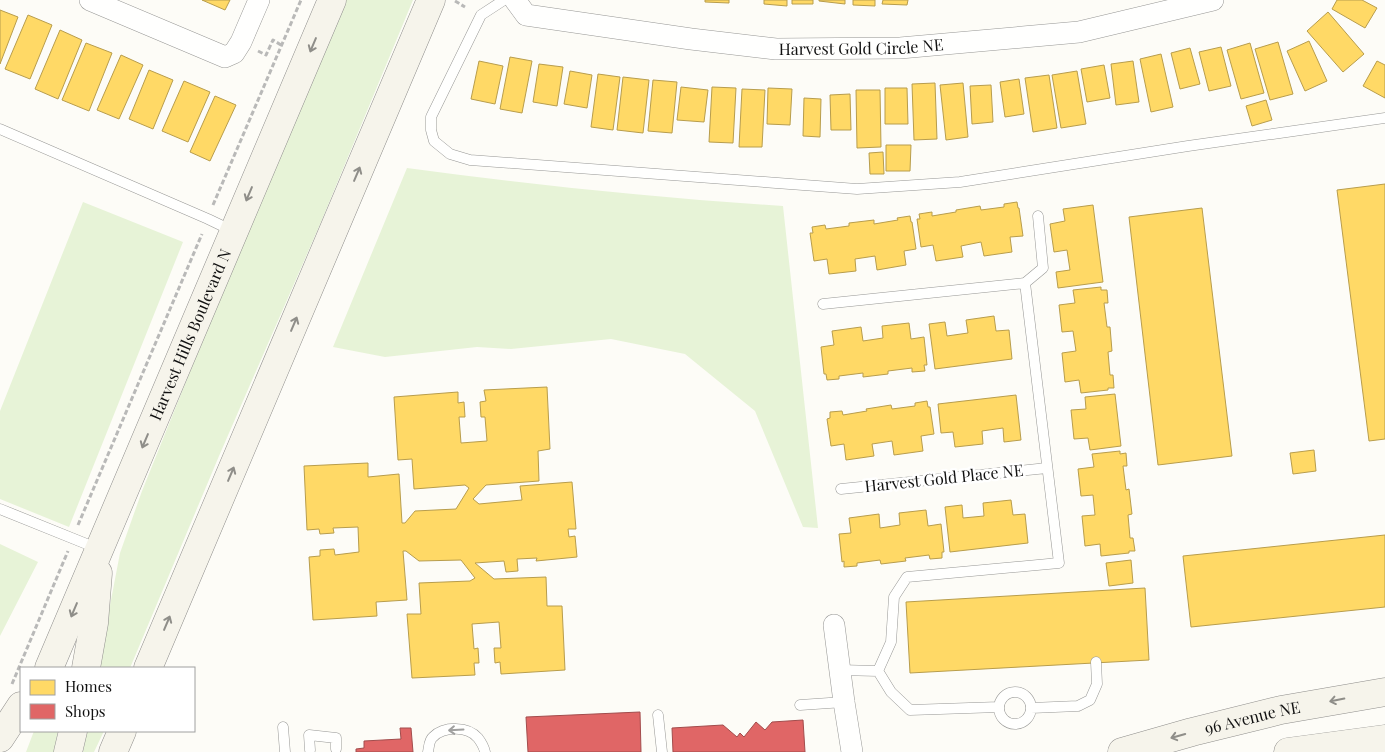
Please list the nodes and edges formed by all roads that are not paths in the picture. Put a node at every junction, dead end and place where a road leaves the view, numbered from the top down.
1 (90, 0) edge
2 (260, 0) edge
3 (332, 0) edge
4 (431, 0) edge
5 (504, 0) edge
6 (515, 0) edge
7 (1213, 0) edge
8 (1385, 118) edge
9 (0, 129) edge
10 (1038, 216) dead end
11 (233, 232) junction
12 (1025, 283) junction
13 (823, 304) dead end
14 (1048, 468) junction
15 (841, 489) dead end
16 (0, 509) edge
17 (100, 550) junction
18 (834, 625) dead end
19 (1096, 662) dead end
20 (50, 665) edge
21 (86, 667) edge
22 (148, 667) edge
23 (840, 670) junction
24 (878, 670) junction
25 (1385, 692) edge
26 (16, 698) edge
27 (844, 702) junction
28 (800, 705) dead end
29 (999, 707) junction
30 (1031, 708) junction
31 (658, 715) dead end
32 (283, 727) dead end
33 (22, 732) edge
34 (73, 732) edge
35 (122, 732) edge
36 (0, 738) edge
37 (1385, 739) edge
38 (336, 749) dead end
39 (310, 750) dead end
40 (1385, 751) edge
41 (14, 752) edge
42 (68, 752) edge
43 (113, 752) edge
44 (285, 752) edge
45 (428, 752) edge
46 (485, 752) edge
47 (662, 752) edge
48 (852, 752) edge
49 (1122, 752) edge
50 (1296, 752) edge
51 (1376, 752) edge

1 - 2 street
3 -> 11 main road, Harvest Hills Boulevard N
22 -> 4 main road
5 - 8 lane
6 - 7 street, Harvest Gold Circle NE
9 - 11 lane
10 - 12 lane
11 -> 17 main road, Harvest Hills Boulevard N
12 - 13 lane
12 - 14 lane, Harvest Gold Place NE
14 - 15 lane, Harvest Gold Place NE
14 - 24 lane, Harvest Gold Place NE
16 - 17 lane
17 -> 20 main road, Harvest Hills Boulevard N
17 - 21 main road
18 - 23 street
19 - 30 lane
23 - 24 lane
23 - 27 street
24 - 29 lane
25 -> 49 main road, 96 Avenue NE
26 - 36 main road
27 - 28 lane
27 - 48 street
29 - 30 lane
29 - 30 lane
31 - 47 lane
32 - 44 lane
33 - 41 main road
34 - 42 main road
35 - 43 main road
37 - 50 main road
38 - 39 lane
40 - 51 main road
46 -> 45 lane

